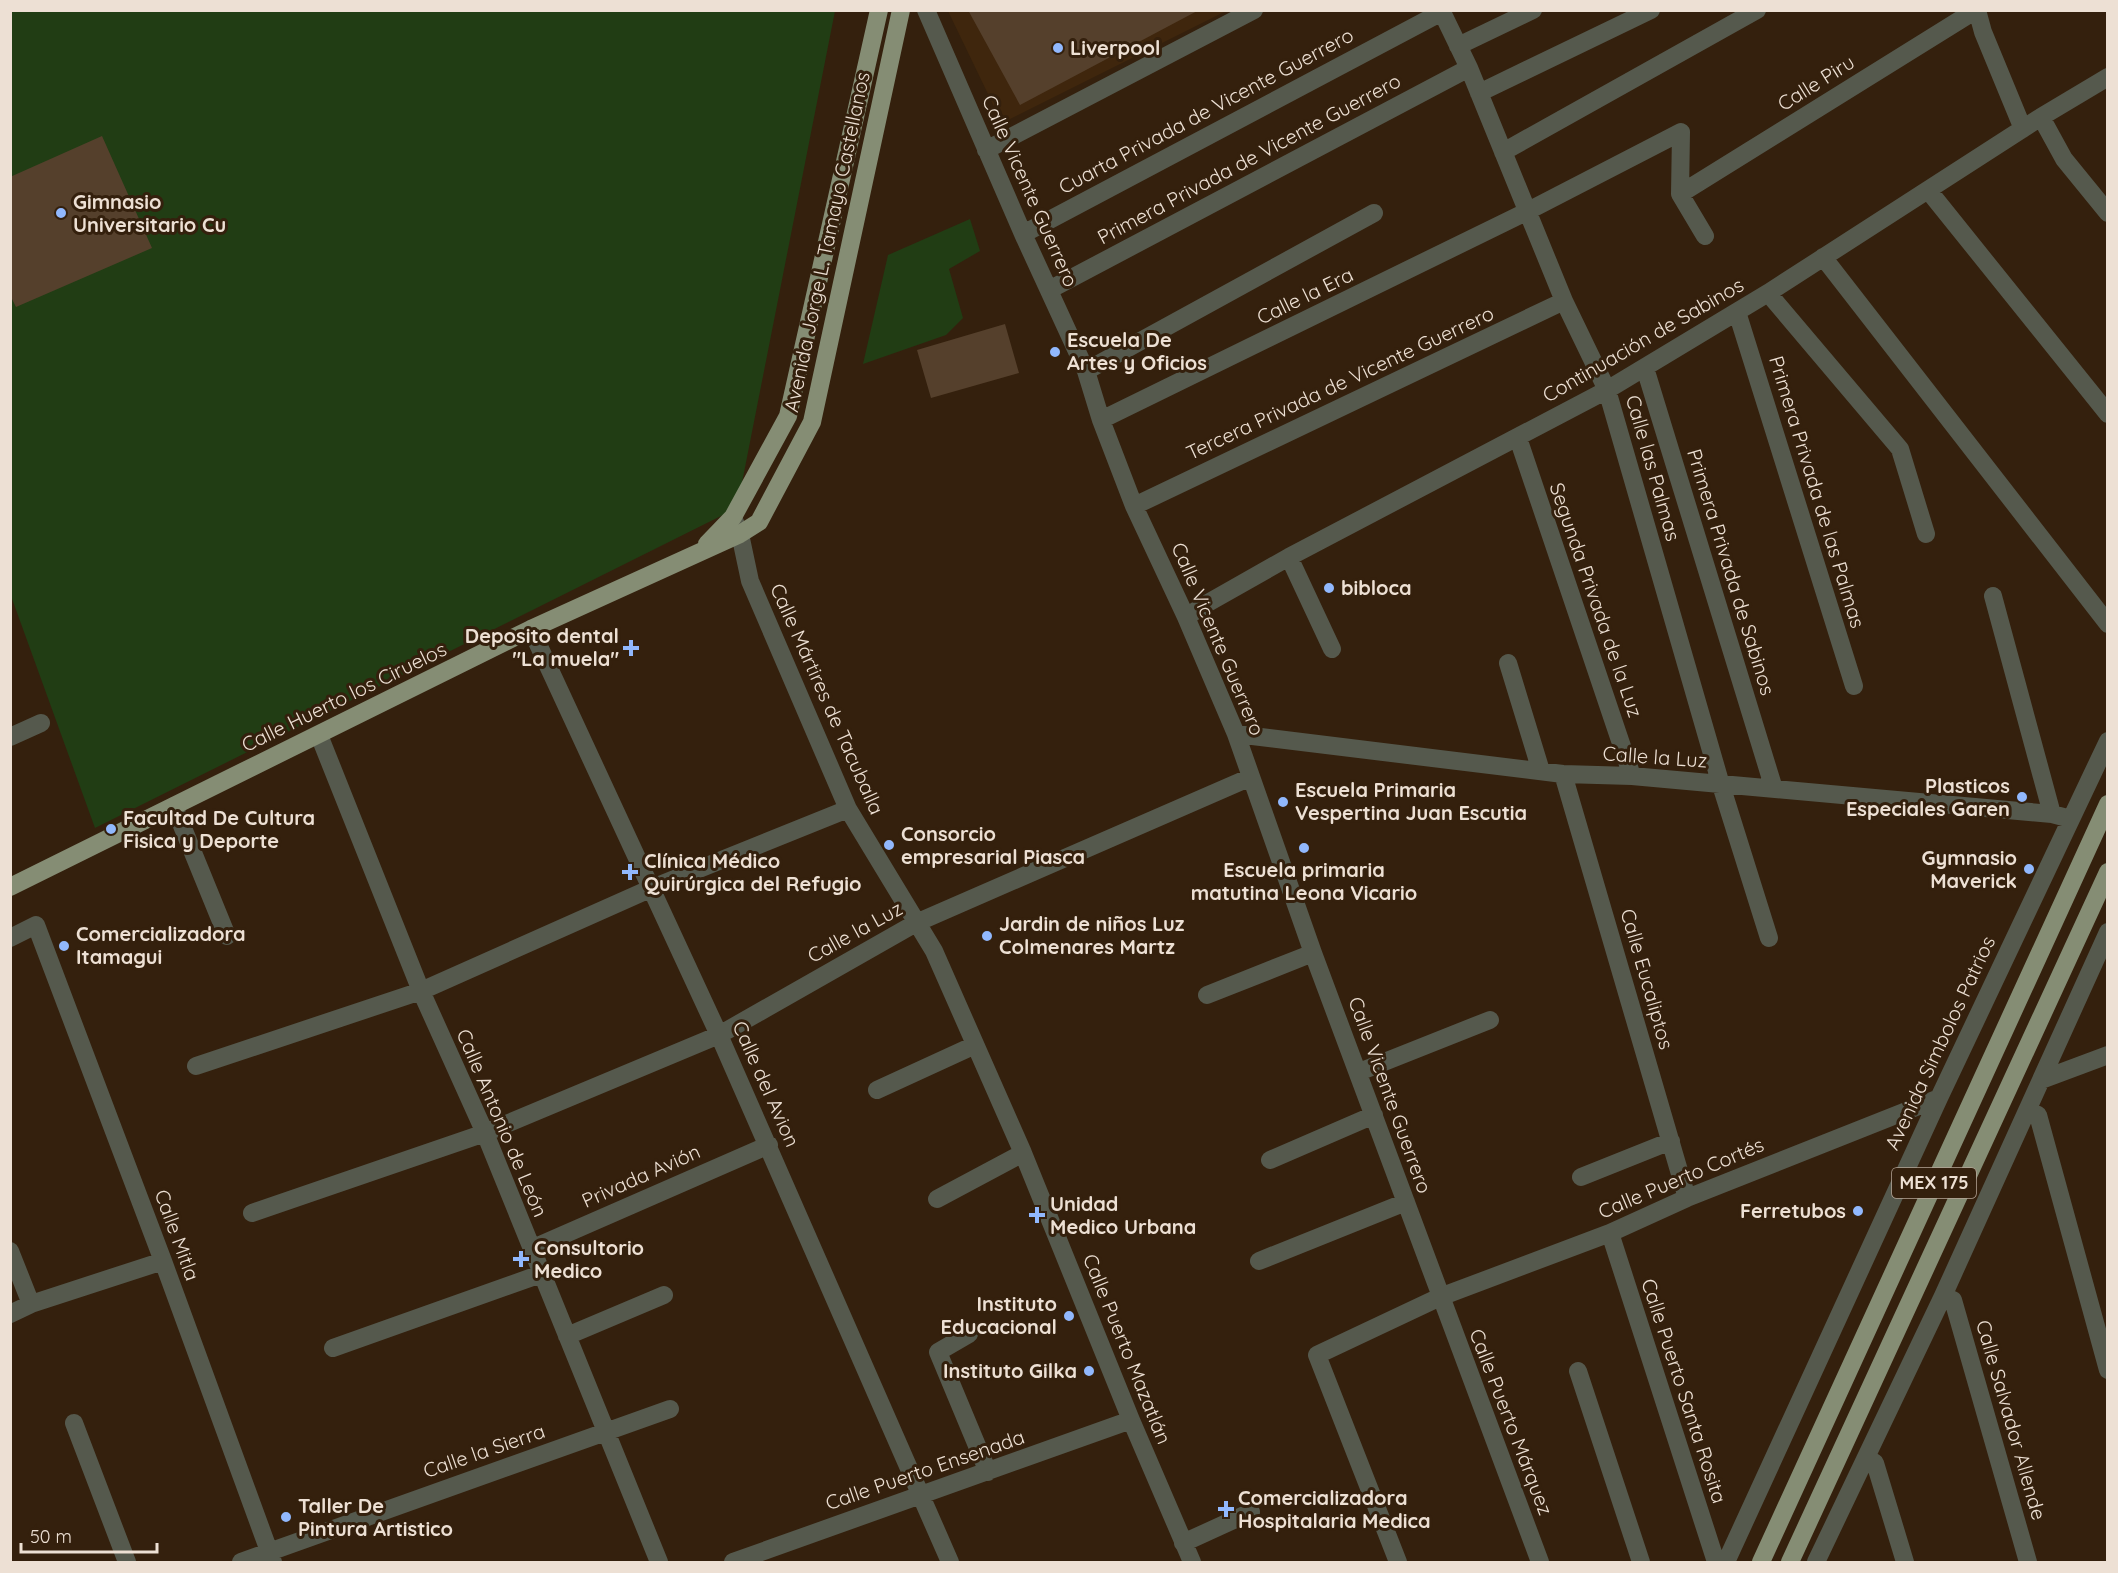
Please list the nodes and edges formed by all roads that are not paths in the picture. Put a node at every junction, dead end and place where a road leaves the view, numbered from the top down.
1 (879, 10) edge
2 (901, 10) edge
3 (926, 10) edge
4 (1533, 10) edge
5 (1651, 10) edge
6 (1757, 10) edge
7 (1976, 10) edge
8 (1250, 11) edge
9 (1441, 11) edge
10 (1458, 46) junction
11 (1469, 68) junction
12 (2108, 77) edge
13 (1479, 93) junction
14 (2042, 117) junction
15 (2023, 129) junction
16 (986, 150) junction
17 (1503, 152) junction
18 (1928, 190) junction
19 (1680, 194) junction
20 (1528, 211) junction
21 (1374, 213) dead end
22 (2108, 213) edge
23 (833, 216) junction
24 (856, 220) junction
25 (1023, 234) junction
26 (1706, 236) dead end
27 (1823, 257) junction
28 (1049, 290) junction
29 (1768, 293) junction
30 (1564, 301) junction
31 (1737, 312) junction
32 (1645, 368) junction
33 (1086, 371) junction
34 (1608, 390) junction
35 (2108, 414) edge
36 (1101, 420) junction
37 (1518, 438) junction
38 (1134, 506) junction
39 (736, 526) junction
40 (1926, 534) dead end
41 (1289, 557) junction
42 (1993, 597) dead end
43 (1186, 617) junction
44 (2108, 624) edge
45 (531, 629) junction
46 (1332, 650) dead end
47 (1508, 663) dead end
48 (1854, 686) dead end
49 (41, 723) dead end
50 (1236, 734) junction
51 (319, 735) junction
52 (10, 737) edge
53 (2108, 741) edge
54 (1541, 771) junction
55 (1563, 774) junction
56 (1632, 776) junction
57 (1251, 777) junction
58 (1721, 784) junction
59 (1774, 789) junction
60 (2108, 804) edge
61 (174, 806) junction
62 (848, 809) junction
63 (2052, 814) junction
64 (2071, 819) junction
65 (2108, 872) edge
66 (10, 887) edge
67 (652, 888) junction
68 (916, 923) junction
69 (2108, 932) edge
70 (227, 936) dead end
71 (10, 938) edge
72 (1769, 938) dead end
73 (1313, 953) junction
74 (421, 991) junction
75 (1207, 995) dead end
76 (1490, 1020) dead end
77 (719, 1035) junction
78 (975, 1045) junction
79 (2108, 1055) edge
80 (196, 1066) dead end
81 (1359, 1072) junction
82 (2041, 1080) junction
83 (877, 1090) dead end
84 (1938, 1098) junction
85 (2028, 1110) junction
86 (1374, 1115) junction
87 (485, 1133) junction
88 (1671, 1141) junction
89 (769, 1145) junction
90 (1023, 1153) junction
91 (1270, 1161) dead end
92 (1581, 1177) dead end
93 (1687, 1198) junction
94 (937, 1199) dead end
95 (1406, 1202) junction
96 (252, 1214) dead end
97 (1610, 1233) junction
98 (531, 1249) junction
99 (10, 1251) edge
100 (163, 1261) junction
101 (1259, 1261) dead end
102 (541, 1274) junction
103 (664, 1295) dead end
104 (1944, 1296) junction
105 (1440, 1297) junction
106 (31, 1304) junction
107 (10, 1314) edge
108 (969, 1334) dead end
109 (567, 1336) junction
110 (333, 1348) dead end
111 (2108, 1370) edge
112 (1578, 1371) dead end
113 (670, 1408) dead end
114 (1131, 1420) junction
115 (74, 1423) dead end
116 (607, 1432) junction
117 (1867, 1458) junction
118 (988, 1472) junction
119 (920, 1495) junction
120 (1251, 1512) dead end
121 (1183, 1543) junction
122 (271, 1557) edge
123 (127, 1563) edge
124 (241, 1563) edge
125 (659, 1563) edge
126 (734, 1563) edge
127 (950, 1563) edge
128 (1192, 1563) edge
129 (1398, 1563) edge
130 (1540, 1563) edge
131 (1641, 1563) edge
132 (1716, 1563) edge
133 (1726, 1563) edge
134 (1761, 1563) edge
135 (1790, 1563) edge
136 (1816, 1563) edge
137 (1905, 1563) edge
138 (2028, 1563) edge

1 - 23 main road, Avenida Jorge L. Tamayo Castellanos
2 - 24 main road, Avenida Jorge L. Tamayo Castellanos
3 - 16 street, Calle Vicente Guerrero
4 - 10 street
5 - 13 street
6 - 17 street
7 - 15 street
7 - 19 street, Calle Piru
8 - 16 street
9 - 10 street, Calle las Palmas
9 - 25 street, Cuarta Privada de Vicente Guerrero
10 - 11 street, Calle las Palmas
11 - 13 street, Calle las Palmas
11 - 28 street, Primera Privada de Vicente Guerrero
12 - 14 street, Continuación de Sabinos
13 - 17 street, Calle las Palmas
14 - 15 street, Continuación de Sabinos
14 - 22 street
15 - 18 street, Continuación de Sabinos
16 - 25 street, Calle Vicente Guerrero
17 - 20 street, Calle las Palmas
18 - 27 street, Continuación de Sabinos
18 - 35 street
19 - 20 street, Calle la Era
19 - 26 street
20 - 30 street, Calle las Palmas
20 - 36 street, Calle la Era
21 - 33 street
23 - 24 street
23 - 39 main road, Avenida Jorge L. Tamayo Castellanos
24 - 39 main road, Avenida Jorge L. Tamayo Castellanos
25 - 28 street, Calle Vicente Guerrero
27 - 29 street, Continuación de Sabinos
27 - 44 street
28 - 33 street, Calle Vicente Guerrero
29 - 31 street, Continuación de Sabinos
29 - 40 street
30 - 34 street, Calle las Palmas
30 - 38 street, Tercera Privada de Vicente Guerrero
31 - 32 street, Continuación de Sabinos
31 - 48 street, Primera Privada de las Palmas
32 - 34 street, Continuación de Sabinos
32 - 59 street, Primera Privada de Sabinos
33 - 36 street, Calle Vicente Guerrero
34 - 37 street, Continuación de Sabinos
34 - 58 street, Calle las Palmas
36 - 38 street, Calle Vicente Guerrero
37 - 41 street, Continuación de Sabinos
37 - 56 street, Segunda Privada de la Luz
38 - 43 street, Calle Vicente Guerrero
39 - 45 main road, Calle Huerto los Ciruelos
39 - 62 street, Calle Mártires de Tacuballa
41 - 43 street, Continuación de Sabinos
41 - 46 street
42 - 63 street
43 - 50 street, Calle Vicente Guerrero
45 - 51 main road, Calle Huerto los Ciruelos
45 - 67 street, Calle del Avion
47 - 54 street
49 - 52 street
50 - 54 street, Calle la Luz
50 - 57 street, Calle Vicente Guerrero
51 - 61 main road, Calle Huerto los Ciruelos
51 - 74 street, Calle Antonio de León
53 - 64 street, Avenida Símbolos Patrios
54 - 55 street, Calle la Luz
55 - 56 street, Calle la Luz
55 - 88 street, Calle Eucaliptos
56 - 58 street, Calle la Luz
57 - 68 street, Calle la Luz
57 - 73 street, Calle Vicente Guerrero
58 - 59 street, Calle la Luz
58 - 72 street, Calle las Palmas
59 - 63 street, Calle la Luz
60 - 134 main road, MEX 175
61 - 66 main road, Calle Huerto los Ciruelos
61 - 70 street
62 - 67 street
62 - 68 street, Calle Mártires de Tacuballa
63 - 64 street, Calle la Luz
64 - 84 street, Avenida Símbolos Patrios
65 - 135 main road, MEX 175
67 - 74 street
67 - 77 street, Calle del Avion
68 - 77 street, Calle la Luz
68 - 78 street, Calle Puerto Mazatlán
69 - 82 street
71 - 100 street, Calle Mitla
73 - 75 street
73 - 81 street, Calle Vicente Guerrero
74 - 80 street
74 - 87 street, Calle Antonio de León
76 - 81 street
77 - 87 street, Calle la Luz
77 - 89 street, Calle del Avion
78 - 83 street
78 - 90 street, Calle Puerto Mazatlán
79 - 82 street
81 - 86 street, Calle Vicente Guerrero
82 - 85 street
84 - 93 street, Calle Puerto Cortés
84 - 133 street, Avenida Símbolos Patrios
85 - 104 street
85 - 111 street
86 - 91 street
86 - 95 street, Calle Vicente Guerrero
87 - 96 street, Calle la Luz
87 - 98 street, Calle Antonio de León
88 - 92 street
88 - 93 street, Calle Eucaliptos
89 - 98 street, Privada Avión
89 - 119 street, Calle del Avion
90 - 94 street
90 - 114 street, Calle Puerto Mazatlán
93 - 97 street, Calle Puerto Cortés
95 - 101 street
95 - 105 street, Calle Vicente Guerrero
97 - 105 street, Calle Puerto Cortés
97 - 132 street, Calle Puerto Santa Rosita
98 - 102 street, Calle Antonio de León
99 - 106 street
100 - 106 street
100 - 122 street, Calle Mitla
102 - 109 street, Calle Antonio de León
102 - 110 street
103 - 109 street
104 - 117 street
104 - 138 street, Calle Salvador Allende
105 - 129 street, Calle Puerto Cortés
105 - 130 street, Calle Puerto Márquez
106 - 107 street
108 - 118 street
109 - 116 street, Calle Antonio de León
112 - 131 street
113 - 116 street, Calle la Sierra
114 - 118 street, Calle Puerto Ensenada
114 - 121 street, Calle Puerto Mazatlán
115 - 123 street
116 - 122 street, Calle la Sierra
116 - 125 street, Calle Antonio de León
117 - 136 street
117 - 137 street
118 - 119 street, Calle Puerto Ensenada
119 - 126 street, Calle Puerto Ensenada
119 - 127 street, Calle del Avion
120 - 121 street
121 - 128 street, Calle Puerto Mazatlán
122 - 124 street, Calle la Sierra

